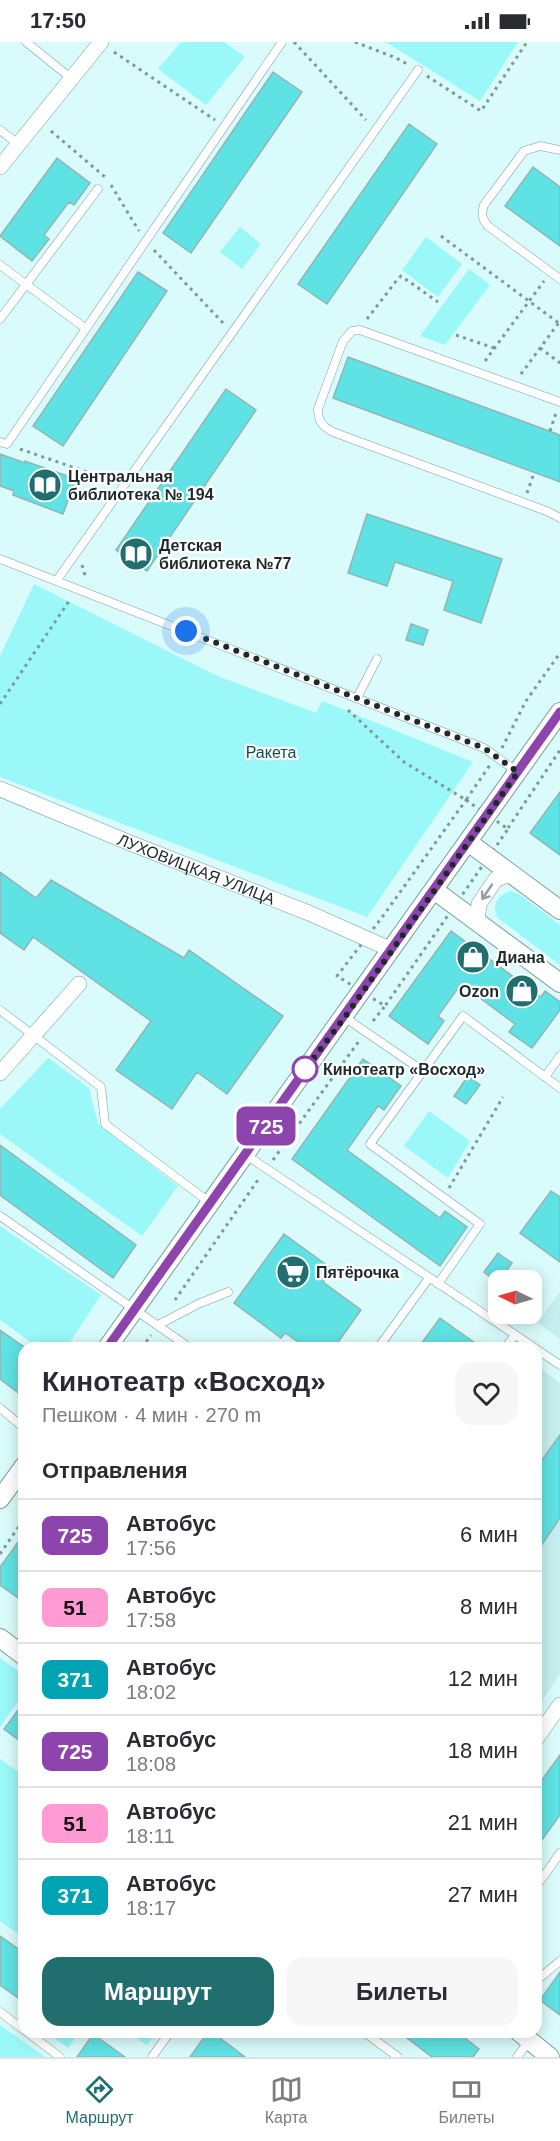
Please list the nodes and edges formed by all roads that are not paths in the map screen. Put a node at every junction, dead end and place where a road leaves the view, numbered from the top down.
1 (26, 42) edge
2 (282, 42) edge
3 (105, 46) edge
4 (418, 70) road end
5 (72, 79) junction
6 (0, 130) edge
7 (18, 144) junction
8 (560, 150) edge
9 (0, 167) edge
10 (98, 189) dead end
11 (0, 265) edge
12 (560, 279) edge
13 (26, 285) junction
14 (0, 319) edge
15 (86, 328) junction
16 (560, 402) edge
17 (3, 443) edge
18 (560, 518) edge
19 (0, 559) edge
20 (57, 580) junction
21 (377, 659) dead end
22 (357, 698) junction
23 (560, 712) edge
24 (518, 772) junction
25 (0, 789) edge
26 (468, 842) junction
27 (512, 874) junction
28 (434, 890) junction
29 (560, 910) edge
30 (477, 921) junction
31 (392, 950) junction
32 (560, 983) edge
33 (79, 984) dead end
34 (0, 1010) edge
35 (345, 1017) junction
36 (34, 1034) junction
37 (560, 1056) edge
38 (423, 1071) junction
39 (0, 1073) edge
40 (545, 1077) junction
41 (560, 1088) edge
42 (246, 1155) junction
43 (210, 1203) junction
44 (0, 1216) edge
45 (429, 1278) junction
46 (438, 1284) junction
47 (228, 1292) dead end
48 (135, 1310) junction
49 (158, 1325) junction
50 (515, 1335) junction
51 (111, 1342) edge
52 (182, 1342) edge
53 (382, 1342) edge
54 (510, 1342) edge
55 (525, 1342) edge
56 (542, 1353) edge
57 (560, 1365) edge
58 (0, 1408) edge
59 (18, 1423) edge
60 (18, 1474) edge
61 (0, 1499) edge
62 (0, 1638) edge
63 (18, 1652) edge
64 (560, 1705) edge
65 (542, 1730) edge
66 (560, 1853) edge
67 (542, 1878) edge
68 (560, 1961) edge
69 (542, 1976) edge
70 (0, 2012) edge
71 (18, 2025) edge
72 (35, 2038) edge
73 (166, 2038) edge
74 (372, 2038) edge
75 (523, 2038) edge
76 (526, 2038) edge
77 (154, 2056) edge
78 (60, 2057) edge
79 (398, 2057) edge
80 (517, 2057) edge
81 (550, 2057) edge

1 - 5 lane
2 - 15 lane
3 - 5 street
4 - 20 lane
5 - 7 street
6 - 7 lane
7 - 9 street
8 - 12 lane
10 - 13 lane
11 - 13 lane
13 - 14 lane
13 - 15 lane
15 - 17 lane
16 - 18 lane
19 - 20 lane
20 - 22 lane
21 - 22 lane
22 - 24 lane
23 - 24 street
24 - 26 street
25 - 31 street, ЛУХОВИЦКАЯ УЛИЦА
26 - 27 street
26 - 28 street
27 - 29 street
27 -> 30 street
28 - 30 street
28 - 31 street
30 - 32 street
31 - 35 street
33 - 36 street
34 - 36 lane
35 - 38 lane
35 - 42 street
36 - 39 street
36 - 43 lane
37 - 40 lane
38 - 40 lane
38 - 46 lane
40 - 41 lane
42 - 43 street
42 - 45 lane
43 - 48 street
44 - 48 lane
45 - 46 lane
45 - 53 lane
46 - 50 lane
47 - 49 lane
48 - 49 lane
48 - 51 street
49 - 52 lane
50 - 54 lane
50 - 55 lane
56 - 57 lane
58 - 59 lane
60 - 61 street
62 - 63 street
64 - 65 street
66 - 67 lane
68 - 69 lane
70 - 71 lane
72 - 78 lane
73 - 77 lane
74 - 79 lane
75 - 80 lane
76 - 81 street

